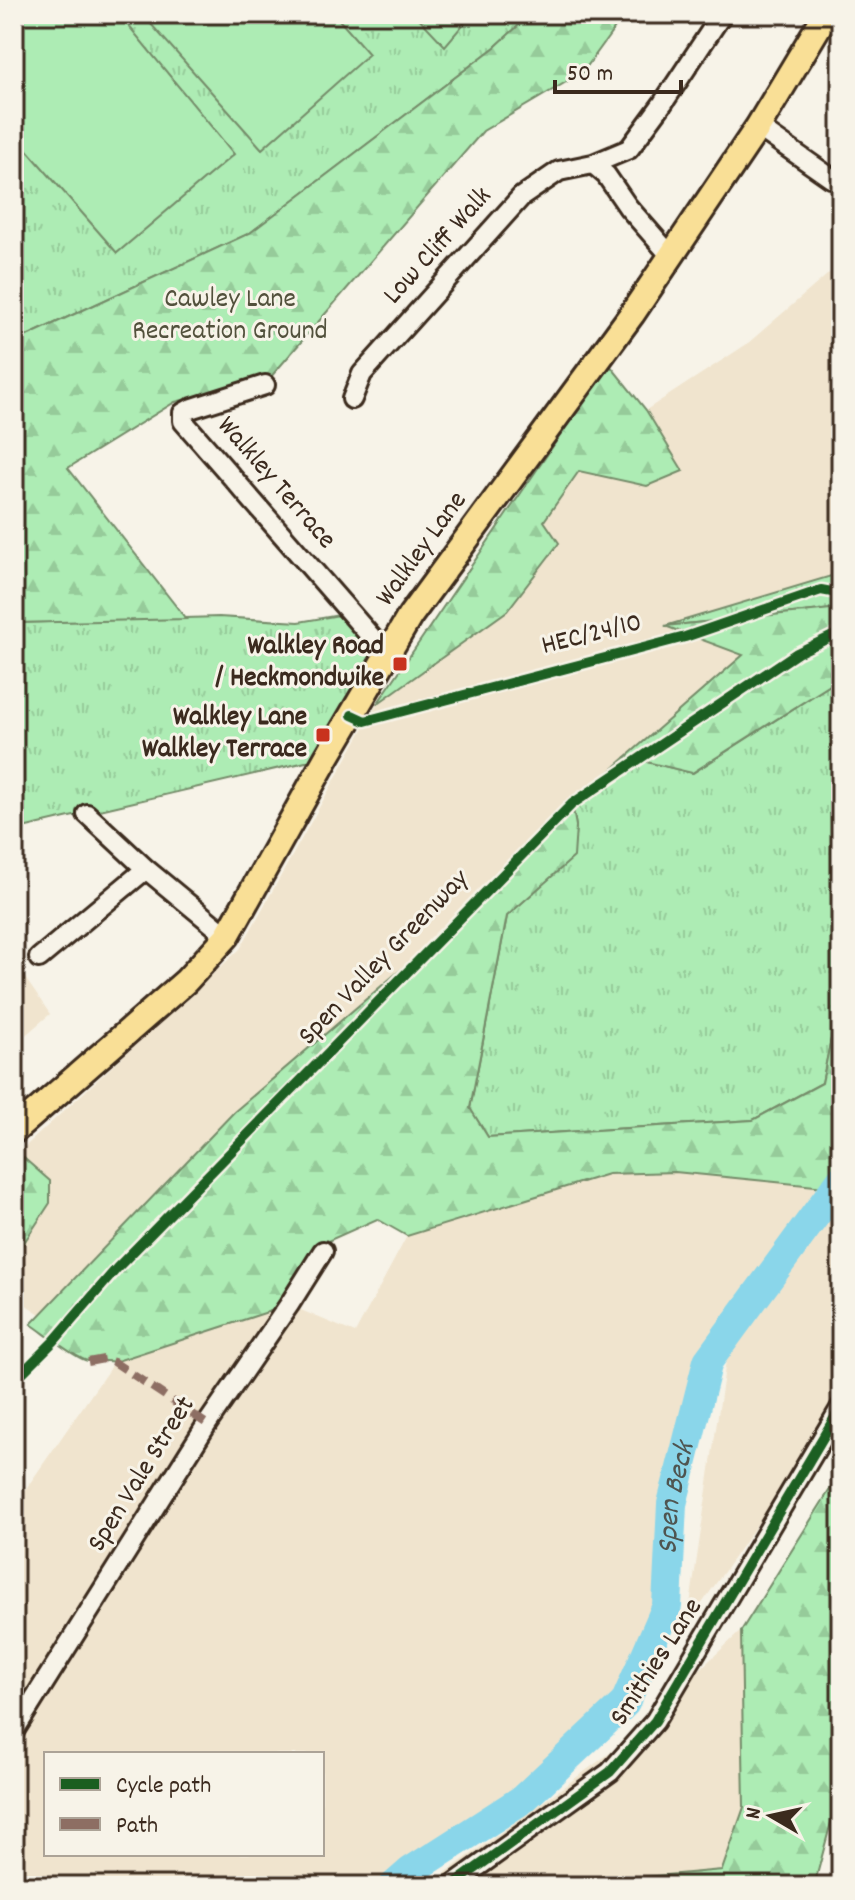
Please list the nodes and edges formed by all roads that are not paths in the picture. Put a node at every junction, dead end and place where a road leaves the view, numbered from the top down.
1 (722, 14) edge
2 (826, 14) edge
3 (758, 127) junction
4 (593, 164) junction
5 (831, 178) dead end
6 (670, 255) junction
7 (265, 385) dead end
8 (352, 399) dead end
9 (385, 658) junction
10 (87, 814) dead end
11 (146, 869) junction
12 (227, 936) junction
13 (39, 958) dead end
14 (14, 1131) edge
15 (323, 1251) dead end
16 (841, 1407) edge
17 (14, 1731) edge
18 (451, 1886) edge

1 - 4 street, Low Cliff Walk
2 - 3 main road, Walkley Lane
3 - 5 street
3 - 6 main road, Walkley Lane
4 - 6 street
4 - 8 street, Low Cliff Walk
6 - 9 main road, Walkley Lane
7 - 9 street, Walkley Terrace
9 - 12 main road, Walkley Lane
10 - 11 street
11 - 12 street
11 - 13 street
12 - 14 main road, Walkley Lane
15 - 17 street, Spen Vale Street
16 - 18 street, Smithies Lane

